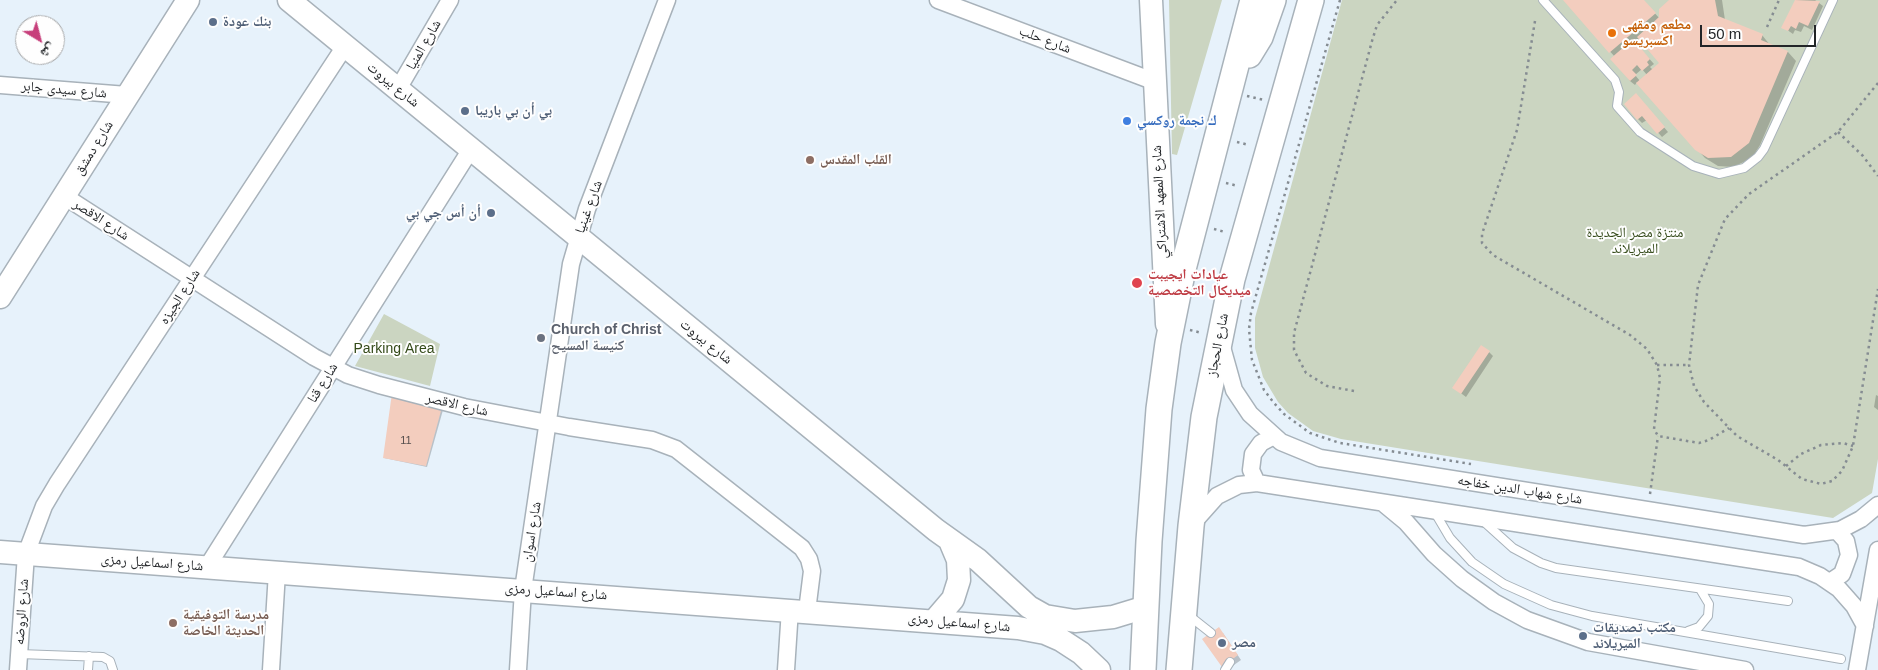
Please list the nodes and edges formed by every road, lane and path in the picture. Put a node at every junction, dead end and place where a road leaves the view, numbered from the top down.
1 (188, 0) edge
2 (289, 0) edge
3 (450, 0) edge
4 (667, 0) edge
5 (938, 0) edge
6 (1150, 0) edge
7 (1253, 0) edge
8 (1273, 0) edge
9 (1340, 0) edge
10 (1397, 0) edge
11 (1543, 0) edge
12 (1779, 0) edge
13 (1833, 0) edge
14 (1307, 4) edge
15 (1535, 21) dead end
16 (1767, 27) dead end
17 (345, 46) junction
18 (1153, 81) junction
19 (1231, 82) junction
20 (1878, 82) edge
21 (0, 85) edge
22 (398, 89) junction
23 (127, 95) junction
24 (1280, 104) junction
25 (1838, 132) junction
26 (1217, 136) junction
27 (471, 149) junction
28 (1267, 149) junction
29 (1878, 176) edge
30 (1206, 178) junction
31 (1256, 191) junction
32 (64, 196) junction
33 (1194, 224) junction
34 (578, 236) junction
35 (1244, 237) junction
36 (1183, 269) junction
37 (192, 278) junction
38 (1232, 280) junction
39 (1878, 289) edge
40 (0, 297) edge
41 (1170, 334) junction
42 (1220, 337) junction
43 (1657, 365) junction
44 (1689, 365) junction
45 (333, 368) junction
46 (1354, 391) dead end
47 (549, 424) junction
48 (1729, 428) junction
49 (1274, 436) junction
50 (1658, 436) junction
51 (1852, 446) junction
52 (1476, 465) dead end
53 (1786, 466) junction
54 (1257, 484) junction
55 (1651, 488) dead end
56 (1641, 492) dead end
57 (1650, 494) dead end
58 (1383, 503) junction
59 (1878, 506) edge
60 (1434, 511) junction
61 (1479, 518) junction
62 (1191, 526) junction
63 (1837, 531) junction
64 (950, 541) junction
65 (1878, 550) edge
66 (0, 552) edge
67 (26, 554) junction
68 (207, 567) junction
69 (277, 572) junction
70 (1830, 582) junction
71 (1700, 589) junction
72 (523, 590) junction
73 (1788, 601) dead end
74 (1146, 607) junction
75 (799, 610) junction
76 (1183, 611) junction
77 (935, 620) junction
78 (1865, 626) junction
79 (1686, 631) junction
80 (1211, 632) dead end
81 (89, 656) junction
82 (1841, 659) dead end
83 (19, 662) edge
84 (1230, 662) dead end
85 (88, 670) edge
86 (113, 670) edge
87 (271, 670) edge
88 (518, 670) edge
89 (786, 670) edge
90 (1098, 670) edge
91 (1143, 670) edge
92 (1179, 670) edge
93 (1225, 670) edge
94 (1744, 670) edge
95 (1857, 670) edge

1 - 23 street, شارع دمشق
2 - 17 street, شارع بيروت
3 - 22 street, شارع المنيا
4 - 34 street, شارع غينيا
5 - 18 street, شارع حلب
6 - 18 street, شارع المعهد الاشتراكي
7 - 19 main road
8 - 19 main road
9 - 52 path
10 - 46 path
11 - 13 lane
12 - 16 path
14 - 24 main road, شارع الحجاز
15 - 43 path
17 - 22 street, شارع بيروت
17 - 37 street, شارع الجيزه
18 - 41 street, شارع المعهد الاشتراكي
19 - 24 path
19 - 26 main road
20 - 25 path
21 - 23 street, شارع سيدى جابر
22 - 27 street, شارع بيروت
23 - 32 street, شارع دمشق
24 - 28 main road, شارع الحجاز
25 - 29 path
25 - 44 path
26 - 28 path
26 - 30 main road
27 - 34 street, شارع بيروت
27 - 45 street, شارع قنا
28 - 31 main road, شارع الحجاز
30 - 31 path
30 - 33 main road
31 - 35 main road, شارع الحجاز
32 - 37 street, شارع الاقصر
32 - 40 street, شارع دمشق
33 - 35 path
33 - 36 main road
34 - 47 street, شارع غينيا
34 - 64 street, شارع بيروت
35 - 38 main road, شارع الحجاز
36 - 38 path
36 - 41 main road
37 - 45 street, شارع الاقصر
37 - 67 street, شارع الجيزه
38 - 42 main road, شارع الحجاز
39 - 51 path
41 - 42 path
41 - 74 main road
42 - 49 street, شارع شهاب الدين خفاجه
42 - 62 main road, شارع الحجاز
43 - 44 path
43 - 50 path
44 - 48 path
45 - 47 street, شارع الاقصر
45 - 68 street, شارع قنا
47 - 72 street, شارع اسوان
47 - 75 street, شارع الاقصر
48 - 50 path
48 - 53 path
49 - 54 street
49 - 63 street, شارع شهاب الدين خفاجه
50 - 55 path
51 - 53 path
51 - 53 path
54 - 58 street
54 - 62 street
56 - 57 path
58 - 60 street
58 - 94 street
59 - 63 street, شارع شهاب الدين خفاجه
60 - 61 street
60 - 79 lane
61 - 70 street
61 - 71 lane
62 - 76 main road, شارع الحجاز
63 - 70 street
64 - 74 street, شارع بيروت
64 - 77 street
65 - 78 street
66 - 67 street, شارع اسماعيل رمزى
67 - 68 street, شارع اسماعيل رمزى
67 - 83 street, شارع الروضه
68 - 69 street, شارع اسماعيل رمزى
69 - 72 street, شارع اسماعيل رمزى
69 - 87 street
70 - 78 street
71 - 73 lane
71 - 79 lane
72 - 75 street, شارع اسماعيل رمزى
72 - 88 street, شارع اسوان
74 - 91 main road
75 - 77 street, شارع اسماعيل رمزى
75 - 89 street, شارع الاقصر
76 - 80 lane
76 - 92 main road, شارع الحجاز
77 - 90 street, شارع اسماعيل رمزى
78 - 95 street
79 - 82 lane
81 - 83 lane
81 - 85 lane
81 - 86 lane
84 - 93 lane

